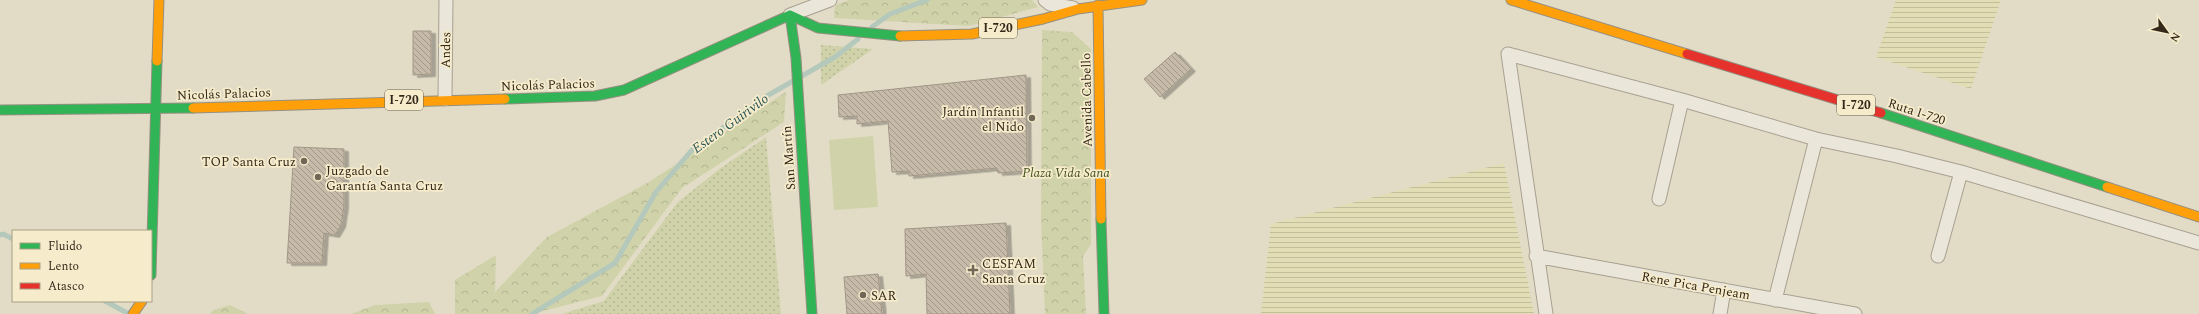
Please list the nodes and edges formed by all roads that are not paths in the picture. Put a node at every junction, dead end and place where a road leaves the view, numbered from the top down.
1 (159, 0) edge
2 (446, 0) edge
3 (830, 0) edge
4 (1045, 0) edge
5 (1142, 0) edge
6 (1511, 0) edge
7 (1098, 5) junction
8 (1078, 9) junction
9 (790, 11) junction
10 (445, 99) junction
11 (1682, 100) junction
12 (156, 109) junction
13 (0, 110) edge
14 (1816, 139) junction
15 (1961, 172) junction
16 (1659, 199) dead end
17 (2199, 217) edge
18 (152, 242) edge
19 (2199, 243) edge
20 (1536, 256) junction
21 (1938, 256) dead end
22 (1724, 290) junction
23 (1775, 300) junction
24 (141, 302) edge
25 (133, 314) edge
26 (812, 314) edge
27 (1104, 314) edge
28 (1546, 314) edge
29 (1720, 314) edge
30 (1855, 314) edge

1 - 12 main road
2 - 10 street, Andes
3 - 9 street
4 - 8 street
5 - 7 main road, I-720
6 - 17 main road, Ruta I-720 / I-720
7 - 8 main road, I-720
7 - 27 main road, Avenida Cabello
8 - 9 main road, I-720
9 - 10 main road, Nicolás Palacios / I-720
9 - 26 main road, San Martín
10 - 12 main road, Nicolás Palacios / I-720
11 - 14 street
11 - 16 street
11 - 20 street
12 - 13 main road, Nicolás Palacios / I-720
12 - 18 main road
14 - 15 street
14 - 23 street
15 - 19 street
15 - 21 street
20 - 22 street, Rene Pica Penjeam
20 - 28 street
22 - 23 street, Rene Pica Penjeam
22 - 29 street
23 - 30 street, Rene Pica Penjeam
24 - 25 main road

